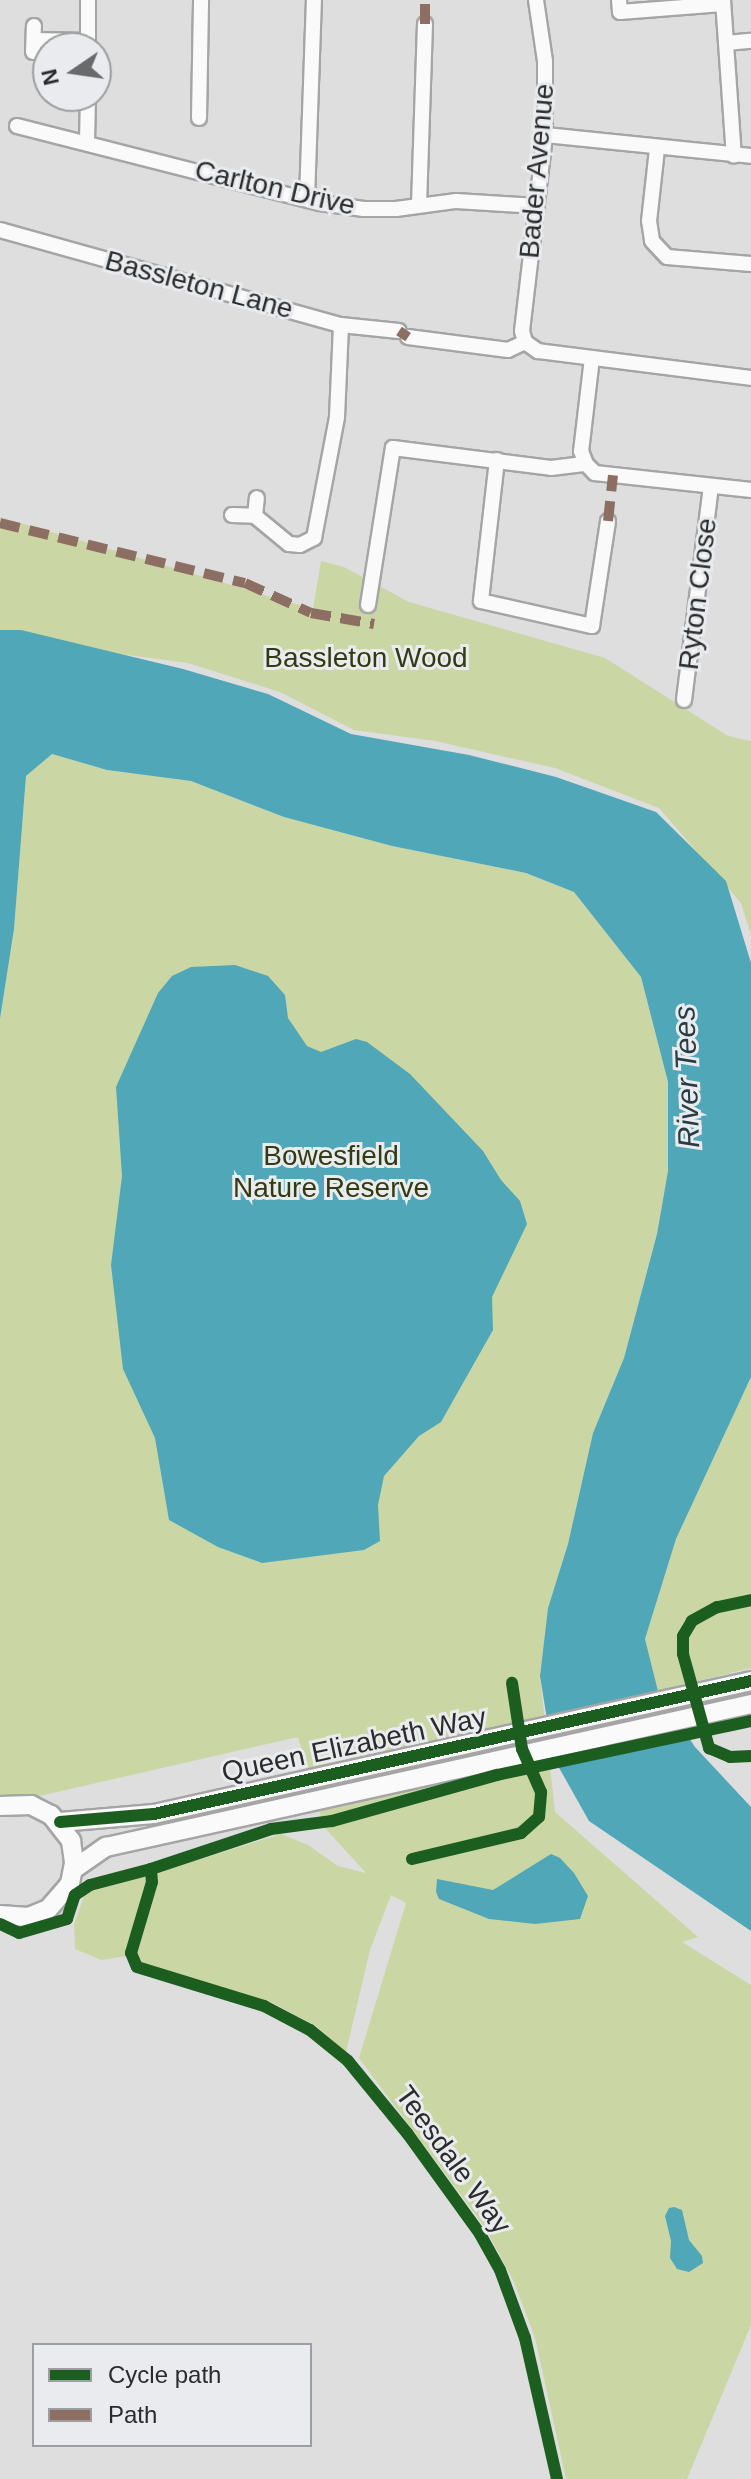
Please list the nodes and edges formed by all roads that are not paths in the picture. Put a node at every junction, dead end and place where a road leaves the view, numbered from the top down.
1 (88, 0) edge
2 (201, 0) edge
3 (314, 0) edge
4 (536, 0) edge
5 (619, 0) edge
6 (723, 2) edge
7 (425, 24) dead end
8 (88, 32) edge
9 (751, 41) edge
10 (726, 43) junction
11 (88, 112) edge
12 (199, 118) dead end
13 (17, 126) dead end
14 (545, 135) junction
15 (87, 142) junction
16 (657, 149) junction
17 (734, 156) junction
18 (751, 156) edge
19 (307, 199) junction
20 (419, 205) junction
21 (537, 206) junction
22 (0, 230) edge
23 (751, 264) edge
24 (341, 325) junction
25 (525, 342) junction
26 (592, 358) junction
27 (751, 378) edge
28 (497, 460) junction
29 (586, 464) junction
30 (711, 487) junction
31 (751, 490) edge
32 (257, 498) dead end
33 (232, 515) dead end
34 (255, 516) junction
35 (608, 521) dead end
36 (368, 605) dead end
37 (684, 700) dead end
38 (751, 1681) edge
39 (751, 1704) edge
40 (0, 1806) edge
41 (60, 1822) junction
42 (74, 1869) junction
43 (0, 1915) edge

1 - 8 street
2 - 12 street
3 - 19 street
4 - 14 street, Bader Avenue
5 - 6 street
6 - 10 street
7 - 20 street
9 - 10 street
10 - 17 street
11 - 15 street
13 - 15 street, Carlton Drive
14 - 16 street
14 - 21 street, Bader Avenue
15 - 19 street, Carlton Drive
16 - 17 street
16 - 23 street
17 - 18 street
19 - 20 street, Carlton Drive
20 - 21 street, Carlton Drive
21 - 25 street, Bader Avenue
22 - 24 street, Bassleton Lane
24 - 25 street, Bassleton Lane
24 - 34 street
25 - 26 street, Bassleton Lane
26 - 27 street, Bassleton Lane
26 - 29 street
28 - 29 street
28 - 35 street
28 - 36 street
29 - 30 street
30 - 31 street
30 - 37 street, Ryton Close
32 - 34 street
33 - 34 street
38 - 41 street, Queen Elizabeth Way
39 - 42 street, Queen Elizabeth Way
40 - 41 street
41 - 42 street
42 - 43 street

